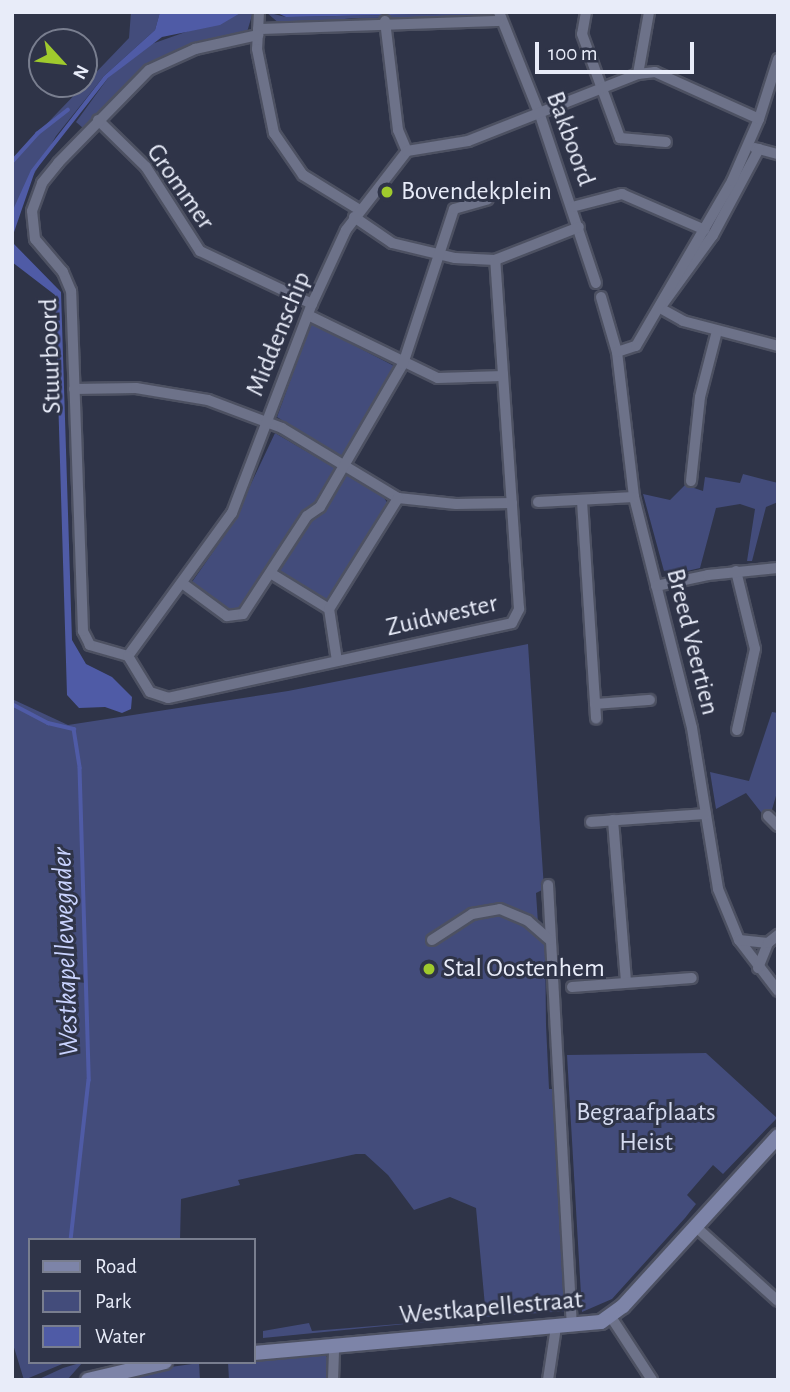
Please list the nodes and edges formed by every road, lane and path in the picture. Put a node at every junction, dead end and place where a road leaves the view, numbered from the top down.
1 (260, 12) edge
2 (586, 12) edge
3 (649, 12) edge
4 (499, 16) edge
5 (385, 21) junction
6 (258, 32) junction
7 (778, 59) edge
8 (638, 74) junction
9 (602, 89) junction
10 (540, 114) junction
11 (760, 119) junction
12 (98, 120) junction
13 (666, 142) dead end
14 (753, 147) junction
15 (407, 151) junction
16 (778, 155) edge
17 (488, 199) dead end
18 (572, 207) junction
19 (356, 213) junction
20 (579, 227) junction
21 (705, 230) junction
22 (442, 254) junction
23 (495, 260) junction
24 (596, 283) dead end
25 (601, 297) dead end
26 (660, 308) junction
27 (310, 309) junction
28 (718, 331) junction
29 (778, 346) edge
30 (617, 352) junction
31 (402, 364) junction
32 (503, 376) junction
33 (74, 389) junction
34 (267, 423) junction
35 (344, 467) junction
36 (691, 481) dead end
37 (634, 497) junction
38 (398, 498) junction
39 (582, 501) junction
40 (538, 502) dead end
41 (512, 503) junction
42 (778, 568) edge
43 (736, 571) junction
44 (272, 575) junction
45 (182, 583) junction
46 (656, 586) junction
47 (329, 610) junction
48 (128, 656) junction
49 (337, 661) junction
50 (650, 700) dead end
51 (595, 704) junction
52 (596, 719) dead end
53 (737, 730) dead end
54 (706, 814) junction
55 (768, 816) dead end
56 (613, 820) junction
57 (591, 822) dead end
58 (778, 826) edge
59 (548, 885) dead end
60 (778, 936) edge
61 (432, 940) dead end
62 (550, 940) junction
63 (739, 940) junction
64 (768, 943) junction
65 (758, 968) junction
66 (692, 978) dead end
67 (626, 981) junction
68 (572, 987) dead end
69 (778, 992) edge
70 (778, 1136) edge
71 (696, 1227) junction
72 (778, 1301) edge
73 (611, 1317) junction
74 (572, 1326) junction
75 (556, 1328) junction
76 (334, 1347) junction
77 (256, 1353) edge
78 (156, 1364) edge
79 (88, 1380) edge
80 (332, 1380) edge
81 (548, 1380) edge
82 (652, 1380) edge

1 - 6 street
2 - 9 street
3 - 8 street
4 - 5 street, Stuurboord
4 - 10 street, Bakboord
5 - 6 street, Stuurboord
5 - 15 street
6 - 12 street, Stuurboord
6 - 19 street
7 - 11 street
8 - 9 street
8 - 11 street
9 - 10 street
9 - 13 street
10 - 15 street
10 - 18 street, Bakboord
11 - 14 street
12 - 27 street, Grommer
12 - 33 street, Stuurboord
14 - 16 street
14 - 21 street
14 - 26 street
15 - 19 street, Middenschip
17 - 22 street
18 - 20 street, Bakboord
18 - 21 street
19 - 22 street
19 - 27 street, Middenschip
20 - 23 street
20 - 24 street, Bakboord
21 - 26 street
22 - 23 street
22 - 31 street
23 - 32 street, Zuidwester
25 - 30 street
26 - 28 street
26 - 30 street
27 - 31 street, Grommer
27 - 34 street, Middenschip
28 - 29 street
28 - 36 street
30 - 37 street, Breed Veertien
31 - 32 street, Grommer
31 - 35 street
32 - 41 street, Zuidwester
33 - 34 street
33 - 48 street, Stuurboord
34 - 35 street
34 - 45 street, Middenschip
35 - 38 street
35 - 44 street
37 - 39 street
37 - 46 street, Breed Veertien
38 - 41 street
38 - 47 street
39 - 40 street
39 - 51 street
41 - 49 street, Zuidwester
42 - 43 street
43 - 46 street
43 - 53 street
44 - 45 street
44 - 47 street
45 - 48 street, Middenschip
46 - 54 street, Breed Veertien
47 - 49 street
48 - 49 street, Zuidwester
50 - 51 street
51 - 52 street
54 - 56 street
54 - 63 street, Breed Veertien
55 - 58 street
56 - 57 street
56 - 67 street
59 - 62 street
60 - 64 street
61 - 62 street
62 - 74 street
63 - 64 street
63 - 65 street, Breed Veertien
64 - 65 street
65 - 69 street, Breed Veertien
66 - 67 street
67 - 68 street
70 - 71 street, Westkapellestraat
71 - 72 street
71 - 73 street, Westkapellestraat
73 - 74 street, Westkapellestraat
73 - 82 street
74 - 75 street, Westkapellestraat
75 - 76 street, Westkapellestraat
75 - 81 street
76 - 77 street, Westkapellestraat
76 - 80 street
78 - 79 street

